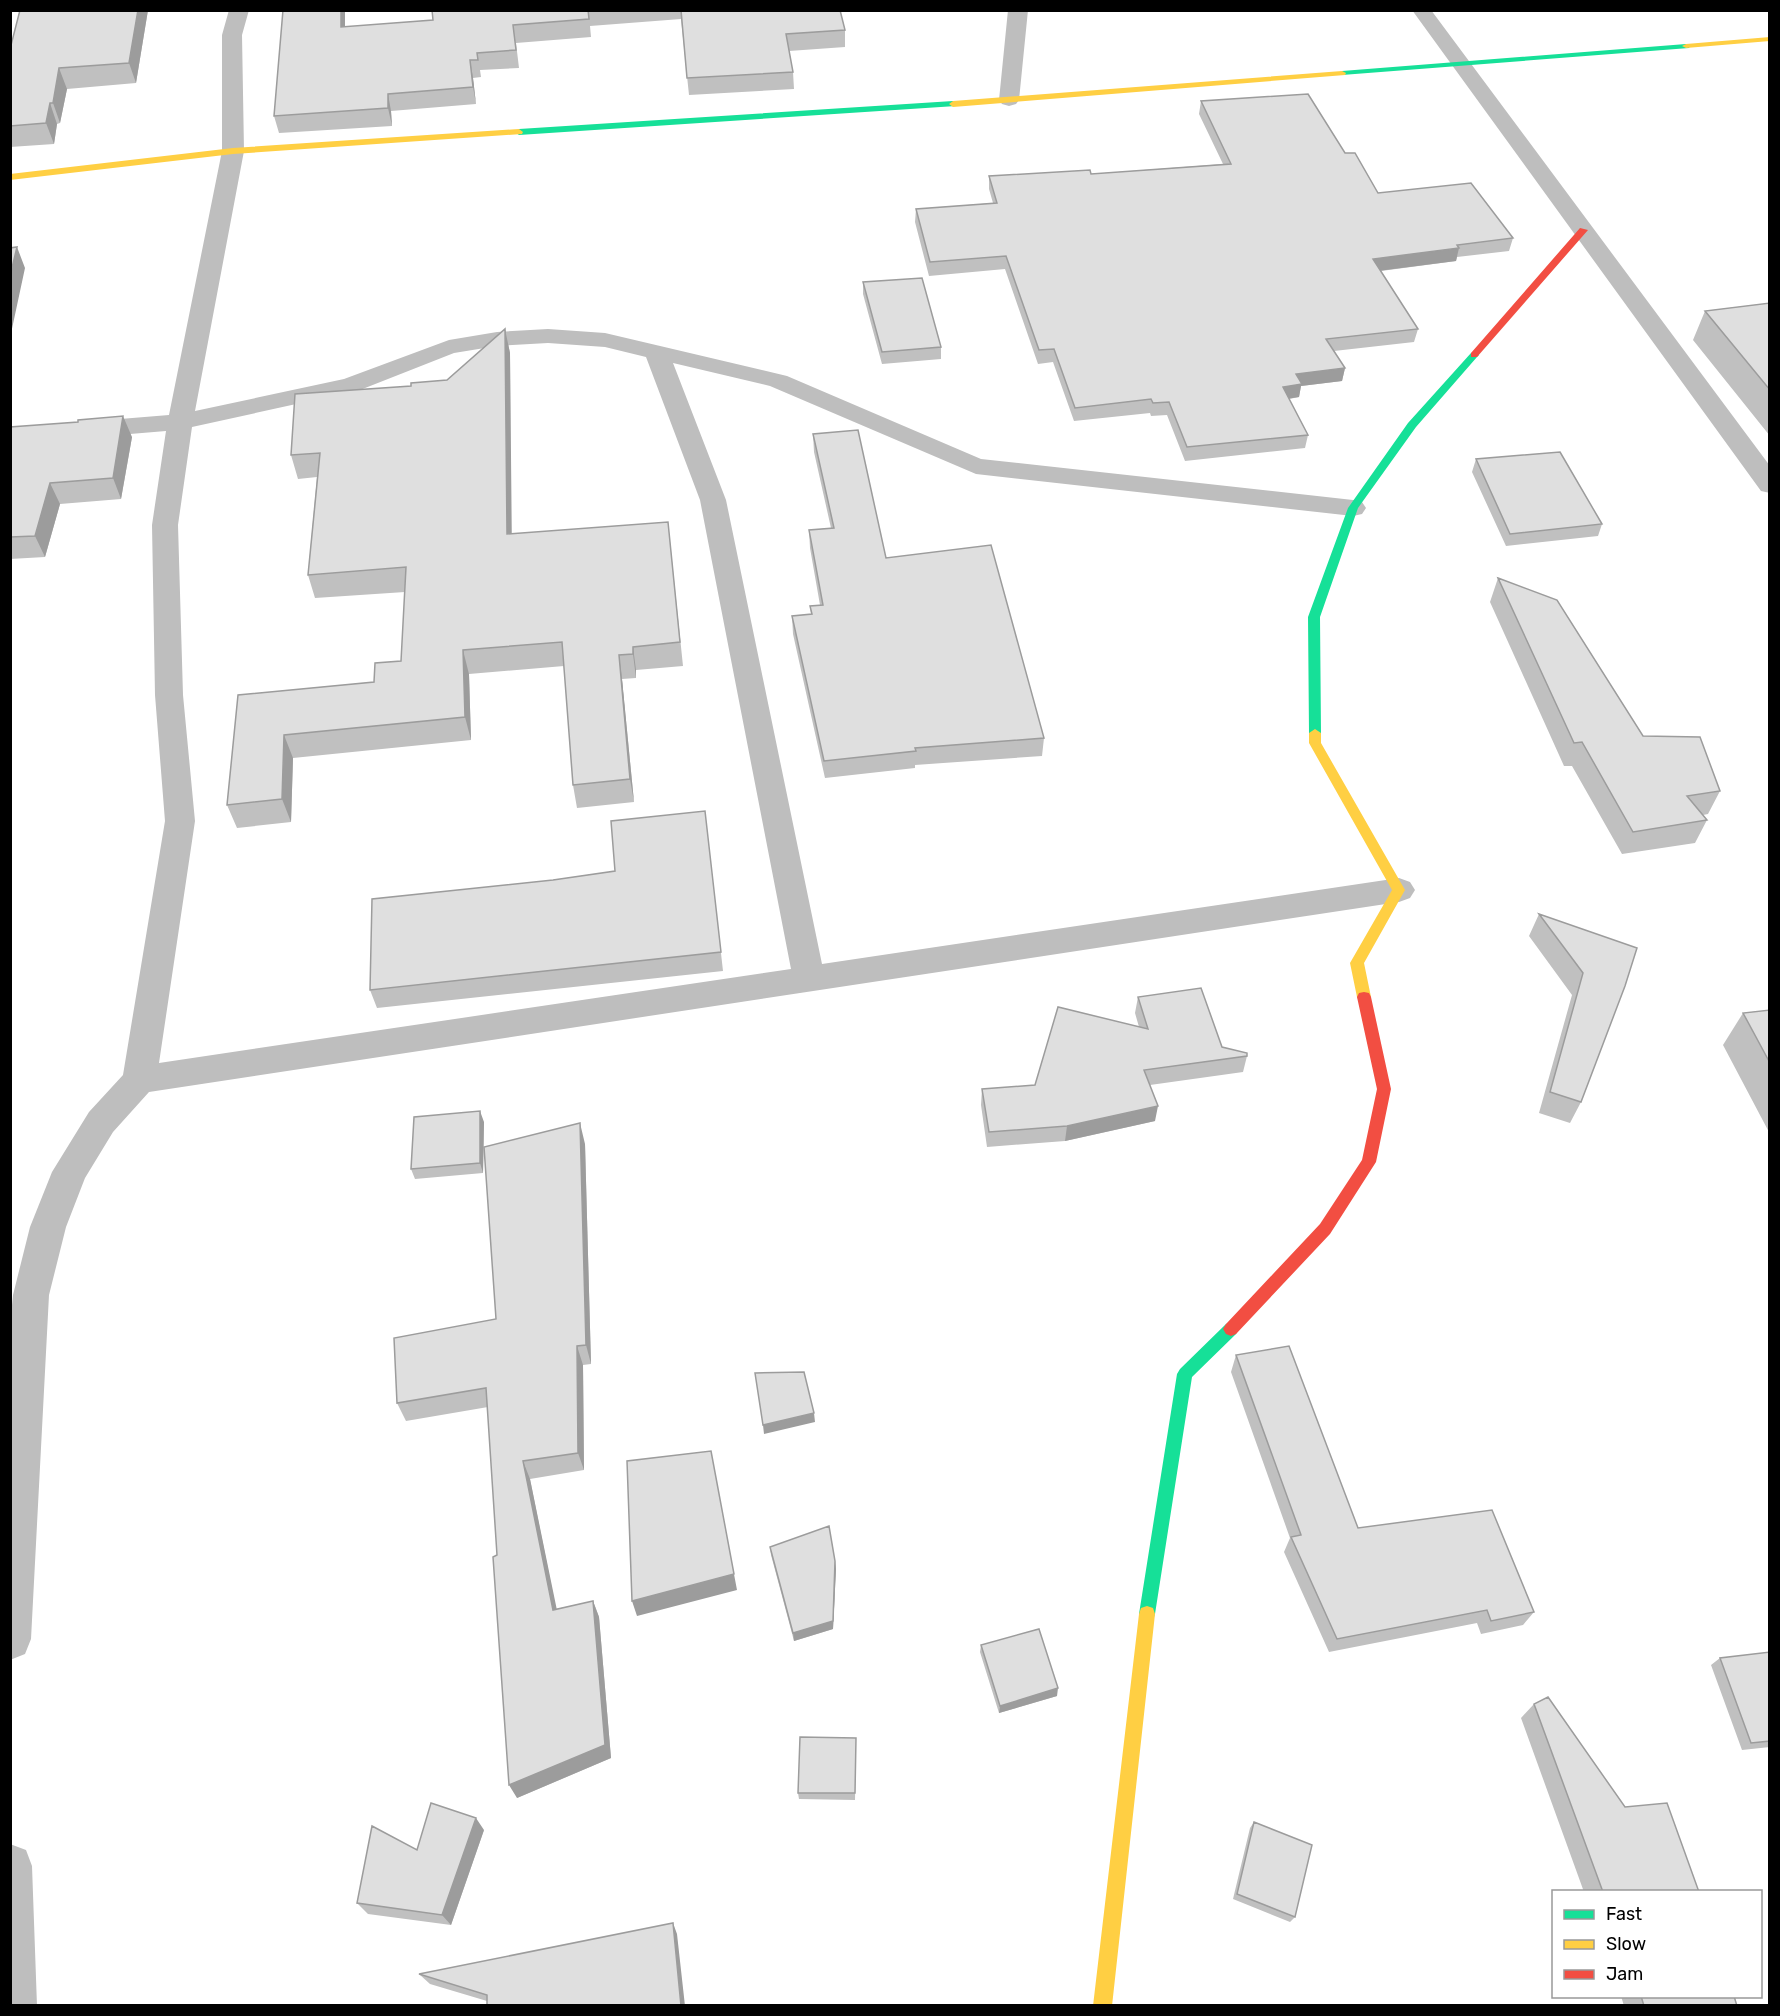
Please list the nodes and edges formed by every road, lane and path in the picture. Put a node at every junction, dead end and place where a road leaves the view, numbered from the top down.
1 (239, 10) edge
2 (1018, 10) edge
3 (1420, 10) edge
4 (1770, 39) edge
5 (1463, 65) junction
6 (1009, 100) junction
7 (233, 151) junction
8 (10, 177) edge
9 (1583, 230) junction
10 (657, 353) junction
11 (180, 422) junction
12 (10, 436) edge
13 (1770, 485) edge
14 (1353, 508) junction
15 (1399, 890) junction
16 (809, 979) junction
17 (139, 1080) junction
18 (10, 1639) edge
19 (10, 1866) edge
20 (14, 2006) edge
21 (1102, 2006) edge

1 - 7 street
2 - 6 street
3 - 5 street
4 - 5 street
5 - 6 street
5 - 9 street
6 - 7 street
7 - 8 street
7 - 11 street
9 - 13 street
9 - 14 street
10 - 11 street
10 - 14 street
10 - 16 street
11 - 12 street
11 - 17 street
14 - 15 street
15 - 16 street
15 - 21 street
16 - 17 street
17 - 18 street
19 - 20 street

